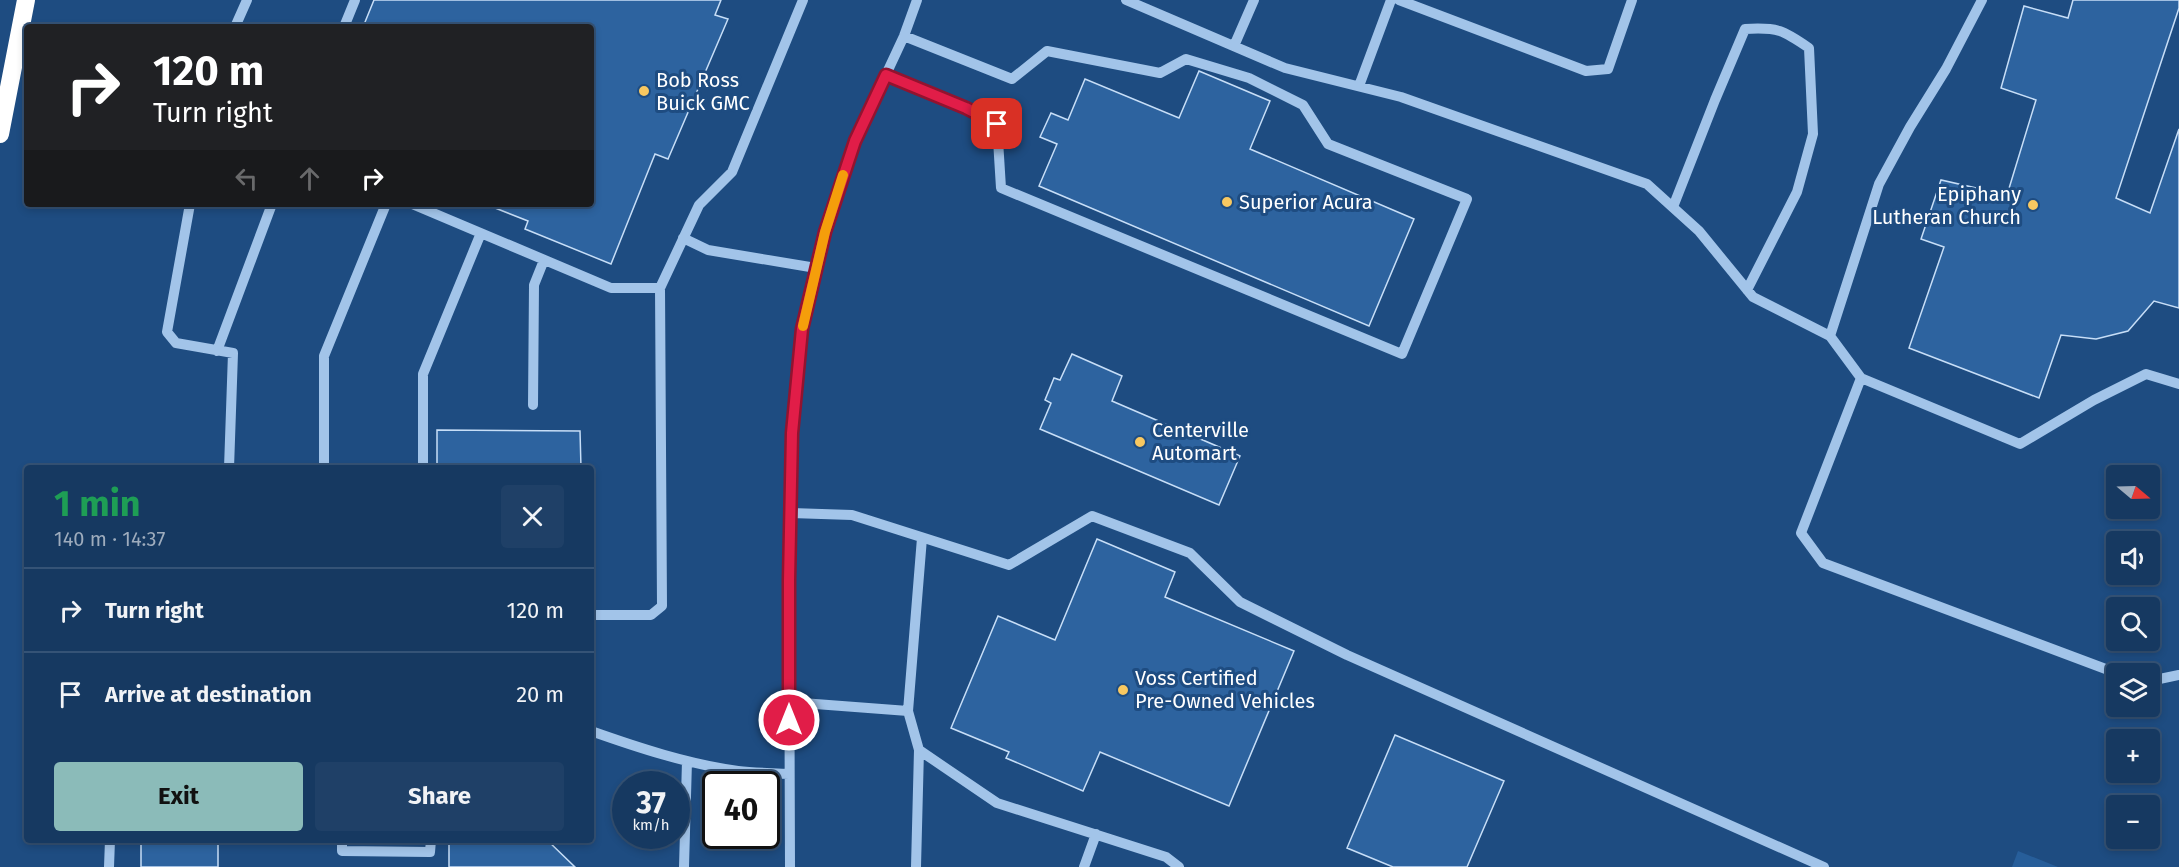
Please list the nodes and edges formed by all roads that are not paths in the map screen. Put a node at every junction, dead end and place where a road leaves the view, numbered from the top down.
1 (26, 0) edge
2 (246, 0) edge
3 (355, 0) edge
4 (803, 0) edge
5 (917, 0) edge
6 (1126, 0) edge
7 (1254, 0) edge
8 (1391, 0) edge
9 (1399, 0) edge
10 (1632, 0) edge
11 (1982, 0) edge
12 (1143, 3) edge
13 (236, 24) edge
14 (345, 24) edge
15 (903, 36) junction
16 (1234, 45) junction
17 (886, 75) junction
18 (1359, 86) junction
19 (0, 134) edge
20 (189, 207) edge
21 (271, 207) edge
22 (385, 207) edge
23 (419, 207) edge
24 (1673, 207) junction
25 (481, 233) junction
26 (683, 238) junction
27 (544, 260) junction
28 (816, 268) junction
29 (660, 288) junction
30 (1747, 290) junction
31 (1830, 336) junction
32 (218, 351) junction
33 (1861, 378) junction
34 (2179, 384) edge
35 (533, 405) dead end
36 (229, 465) edge
37 (324, 465) edge
38 (423, 465) edge
39 (791, 513) junction
40 (922, 538) junction
41 (594, 615) edge
42 (2106, 669) edge
43 (2179, 675) edge
44 (2160, 679) edge
45 (789, 702) junction
46 (908, 711) junction
47 (594, 732) edge
48 (919, 750) junction
49 (687, 760) junction
50 (789, 774) junction
51 (1096, 834) junction
52 (110, 843) edge
53 (342, 843) edge
54 (431, 843) edge
55 (109, 867) edge
56 (684, 867) edge
57 (790, 867) edge
58 (916, 867) edge
59 (1084, 867) edge
60 (1179, 867) edge
61 (1824, 867) edge

1 - 19 highway
2 - 13 street
3 - 14 street
4 - 26 street
5 - 15 street
6 - 12 street
7 - 16 street
8 - 18 street
9 - 10 street
11 - 31 street
12 - 16 street
15 - 17 street
15 - 17 street
16 - 18 street
17 - 28 street
18 - 24 street
20 - 32 street
21 - 32 street
22 - 37 street
23 - 25 street
24 - 30 street
24 - 30 street
25 - 27 street
25 - 38 street
26 - 28 street
26 - 29 street
27 - 29 street
27 - 35 street
28 - 39 street
29 - 41 street
30 - 31 street
31 - 33 street
32 - 36 street
33 - 34 street
33 - 42 street
39 - 40 street
39 - 45 street
40 - 46 street
40 - 61 street
43 - 44 street
45 - 46 street
45 - 50 street
46 - 48 street
47 - 49 street
48 - 51 street
48 - 58 street
49 - 50 street
49 - 56 street
50 - 57 street
51 - 59 street
51 - 60 street
52 - 55 street
53 - 54 street

